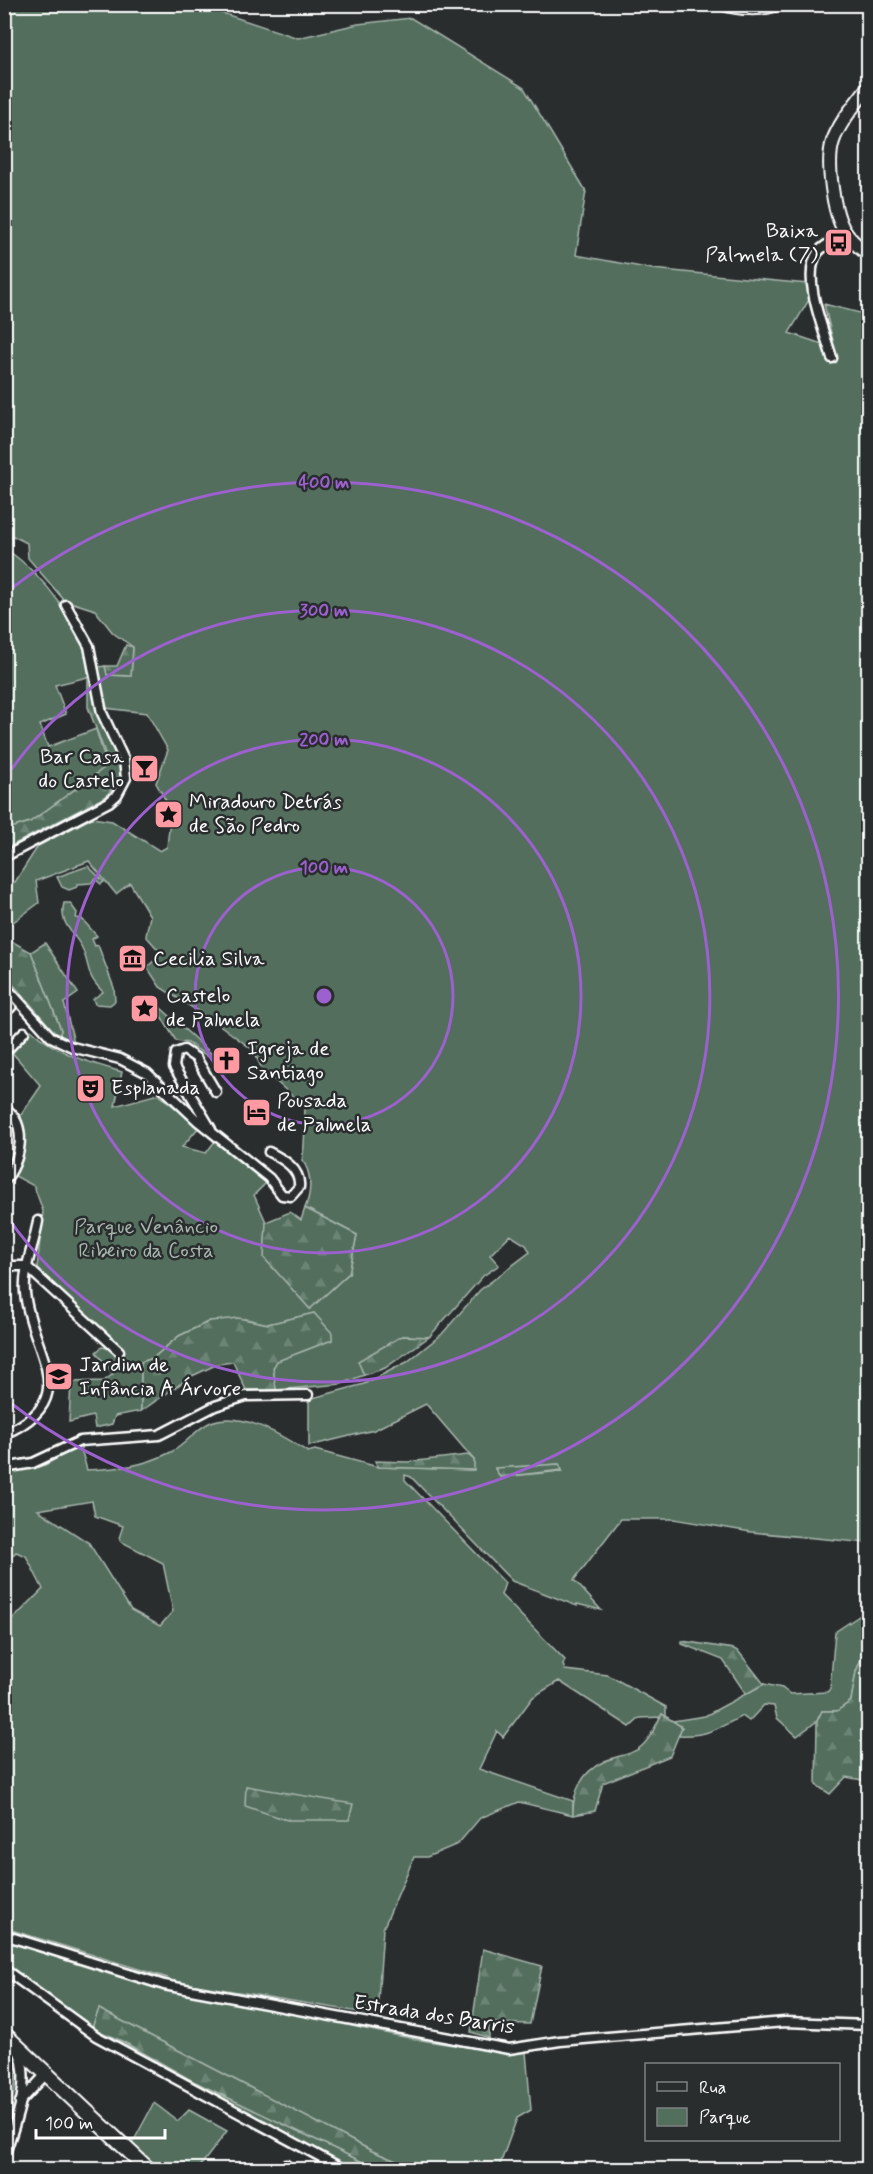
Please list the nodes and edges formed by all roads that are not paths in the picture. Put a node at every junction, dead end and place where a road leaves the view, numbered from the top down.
1 (724, 4) edge
2 (778, 4) edge
3 (868, 87) edge
4 (846, 234) junction
5 (868, 254) edge
6 (832, 358) dead end
7 (66, 605) dead end
8 (4, 857) edge
9 (4, 985) edge
10 (24, 1032) dead end
11 (5, 1050) edge
12 (216, 1092) dead end
13 (6, 1112) edge
14 (216, 1135) junction
15 (268, 1152) dead end
16 (4, 1181) edge
17 (38, 1221) dead end
18 (4, 1266) edge
19 (26, 1266) junction
20 (119, 1351) dead end
21 (308, 1395) dead end
22 (4, 1434) edge
23 (4, 1468) edge
24 (4, 1935) edge
25 (4, 1969) edge
26 (868, 2025) edge
27 (4, 2034) edge
28 (17, 2045) junction
29 (47, 2073) junction
30 (20, 2102) junction
31 (4, 2157) edge
32 (149, 2169) edge
33 (345, 2169) edge

1 - 2 street
3 - 4 street
4 - 5 street
4 - 6 street
7 - 8 street
9 - 14 street
10 - 11 street
12 - 14 street
13 - 16 street
14 - 15 street
17 - 19 street
18 - 19 street
19 - 20 street
19 - 22 street
21 - 23 street
24 - 26 street, Estrada dos Barris
25 - 33 street
27 - 28 main road
28 - 29 main road
28 - 30 street
29 - 30 street
29 - 32 main road
30 - 31 street

